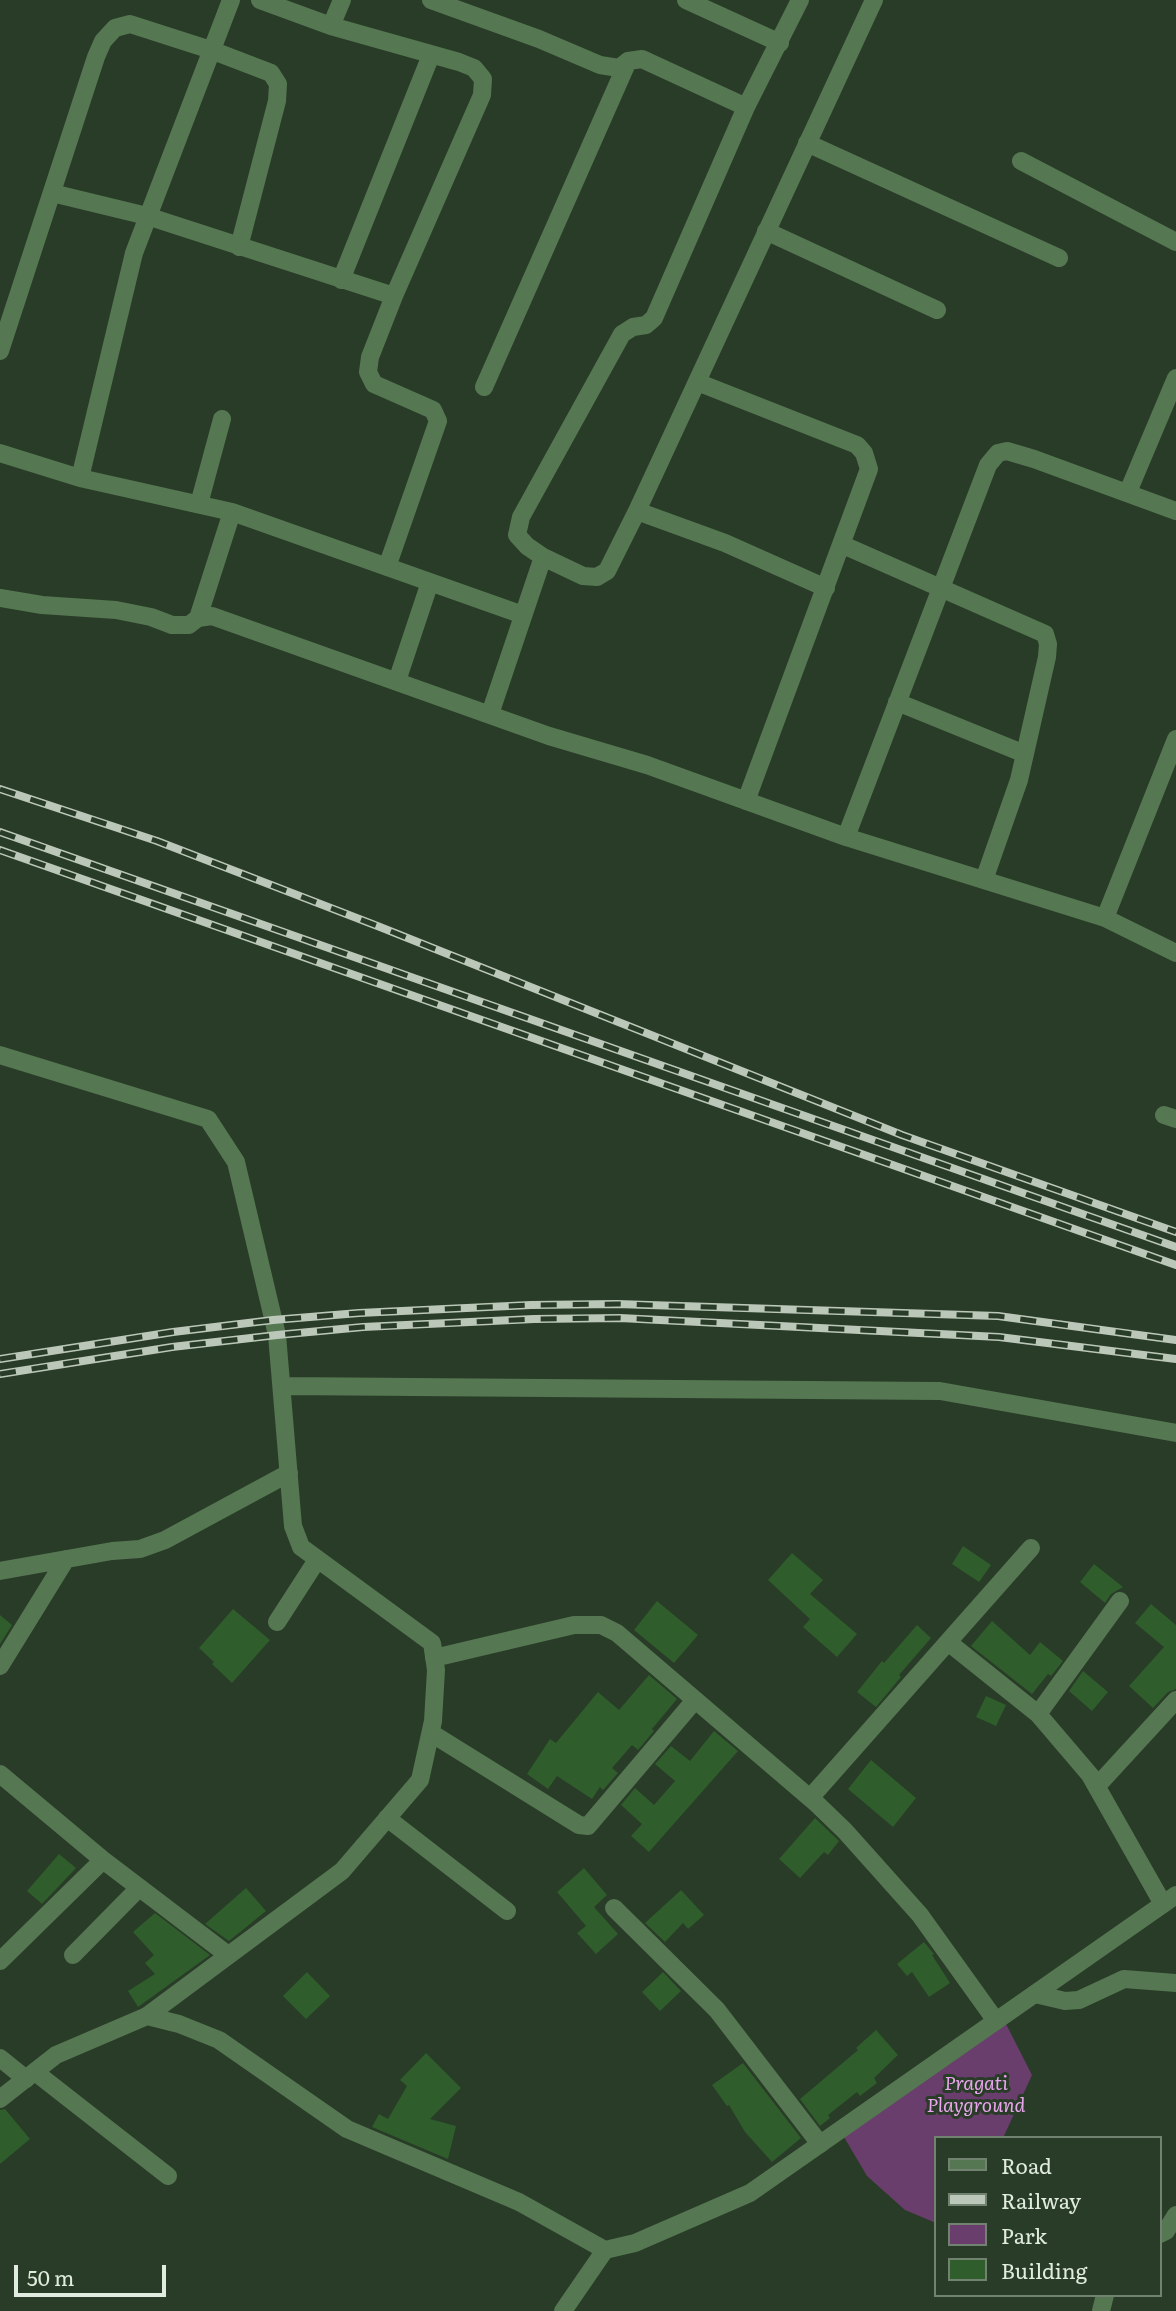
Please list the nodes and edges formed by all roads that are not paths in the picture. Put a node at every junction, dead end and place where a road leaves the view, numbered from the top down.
1 (231, 0) edge
2 (260, 0) edge
3 (342, 0) edge
4 (431, 0) edge
5 (686, 0) edge
6 (800, 0) edge
7 (874, 0) edge
8 (331, 26) junction
9 (780, 43) junction
10 (212, 50) junction
11 (431, 55) junction
12 (628, 61) junction
13 (746, 107) junction
14 (807, 143) junction
15 (1021, 160) dead end
16 (52, 193) junction
17 (147, 216) junction
18 (766, 231) junction
19 (1176, 242) edge
20 (239, 247) junction
21 (1059, 258) dead end
22 (341, 280) junction
23 (394, 296) junction
24 (937, 310) dead end
25 (0, 351) edge
26 (1176, 378) edge
27 (697, 382) junction
28 (484, 387) dead end
29 (222, 419) dead end
30 (0, 453) edge
31 (80, 478) junction
32 (1128, 492) junction
33 (199, 504) junction
34 (1176, 510) edge
35 (637, 511) junction
36 (232, 512) junction
37 (843, 545) junction
38 (542, 557) junction
39 (387, 567) junction
40 (430, 582) junction
41 (826, 588) junction
42 (940, 589) junction
43 (0, 598) edge
44 (523, 615) junction
45 (198, 618) junction
46 (397, 681) junction
47 (897, 702) junction
48 (490, 714) junction
49 (1176, 739) edge
50 (1026, 754) junction
51 (746, 801) junction
52 (846, 837) junction
53 (985, 880) junction
54 (1105, 918) junction
55 (1176, 953) edge
56 (0, 1055) edge
57 (282, 1385) junction
58 (1176, 1433) edge
59 (289, 1473) junction
60 (1031, 1548) dead end
61 (66, 1559) junction
62 (317, 1560) junction
63 (0, 1571) edge
64 (1120, 1601) dead end
65 (277, 1622) dead end
66 (948, 1642) junction
67 (434, 1658) junction
68 (0, 1667) edge
69 (695, 1700) junction
70 (1176, 1700) edge
71 (1038, 1714) junction
72 (430, 1733) junction
73 (0, 1774) edge
74 (1097, 1786) junction
75 (810, 1798) junction
76 (387, 1818) junction
77 (103, 1860) junction
78 (139, 1888) junction
79 (1170, 1900) edge
80 (614, 1908) dead end
81 (507, 1912) dead end
82 (73, 1955) dead end
83 (228, 1955) junction
84 (0, 1961) edge
85 (1176, 1983) edge
86 (1035, 1994) junction
87 (148, 2016) junction
88 (996, 2021) junction
89 (0, 2058) edge
90 (31, 2075) junction
91 (0, 2099) edge
92 (820, 2144) junction
93 (168, 2176) dead end
94 (1176, 2215) edge
95 (1162, 2233) edge
96 (605, 2250) junction
97 (563, 2311) edge

1 - 10 street
2 - 8 street
3 - 8 street
4 - 12 street
5 - 9 street
6 - 9 street
7 - 14 street
8 - 11 street
9 - 13 street
10 - 16 street
10 - 17 street
10 - 20 street
11 - 22 street
11 - 23 street
12 - 13 street
12 - 28 street
13 - 38 street
14 - 18 street
14 - 21 street
15 - 19 street
16 - 17 street
16 - 25 street
17 - 20 street
17 - 31 street
18 - 24 street
18 - 27 street
20 - 22 street
22 - 23 street
23 - 39 street
26 - 32 street
27 - 35 street
27 - 37 street
29 - 33 street
30 - 31 street
31 - 33 street
32 - 34 street
32 - 42 street
33 - 36 street
35 - 38 street
35 - 41 street
36 - 39 street
36 - 45 street
37 - 41 street
37 - 42 street
38 - 44 street
39 - 40 street
40 - 44 street
40 - 46 street
41 - 51 street
42 - 47 street
42 - 50 street
43 - 45 street
44 - 48 street
45 - 46 street
46 - 48 street
47 - 50 street
47 - 52 street
48 - 51 street
49 - 54 street
50 - 53 street
51 - 52 street
52 - 53 street
53 - 54 street
54 - 55 street
56 - 57 street
57 - 58 street
57 - 59 street
59 - 61 street
59 - 62 street
60 - 66 street
61 - 63 street
61 - 68 street
62 - 65 street
62 - 67 street
64 - 71 street
66 - 71 street
66 - 75 street
67 - 69 street
67 - 72 street
69 - 72 street
69 - 75 street
70 - 74 street
71 - 74 street
72 - 76 street
73 - 77 street
74 - 79 street
75 - 88 street
76 - 81 street
76 - 83 street
77 - 78 street
77 - 84 street
78 - 82 street
78 - 83 street
79 - 86 street
80 - 92 street
83 - 87 street
85 - 86 street
86 - 88 street
87 - 90 street
87 - 96 street
88 - 92 street
89 - 90 street
90 - 91 street
90 - 93 street
92 - 96 street
94 - 95 street
96 - 97 street

